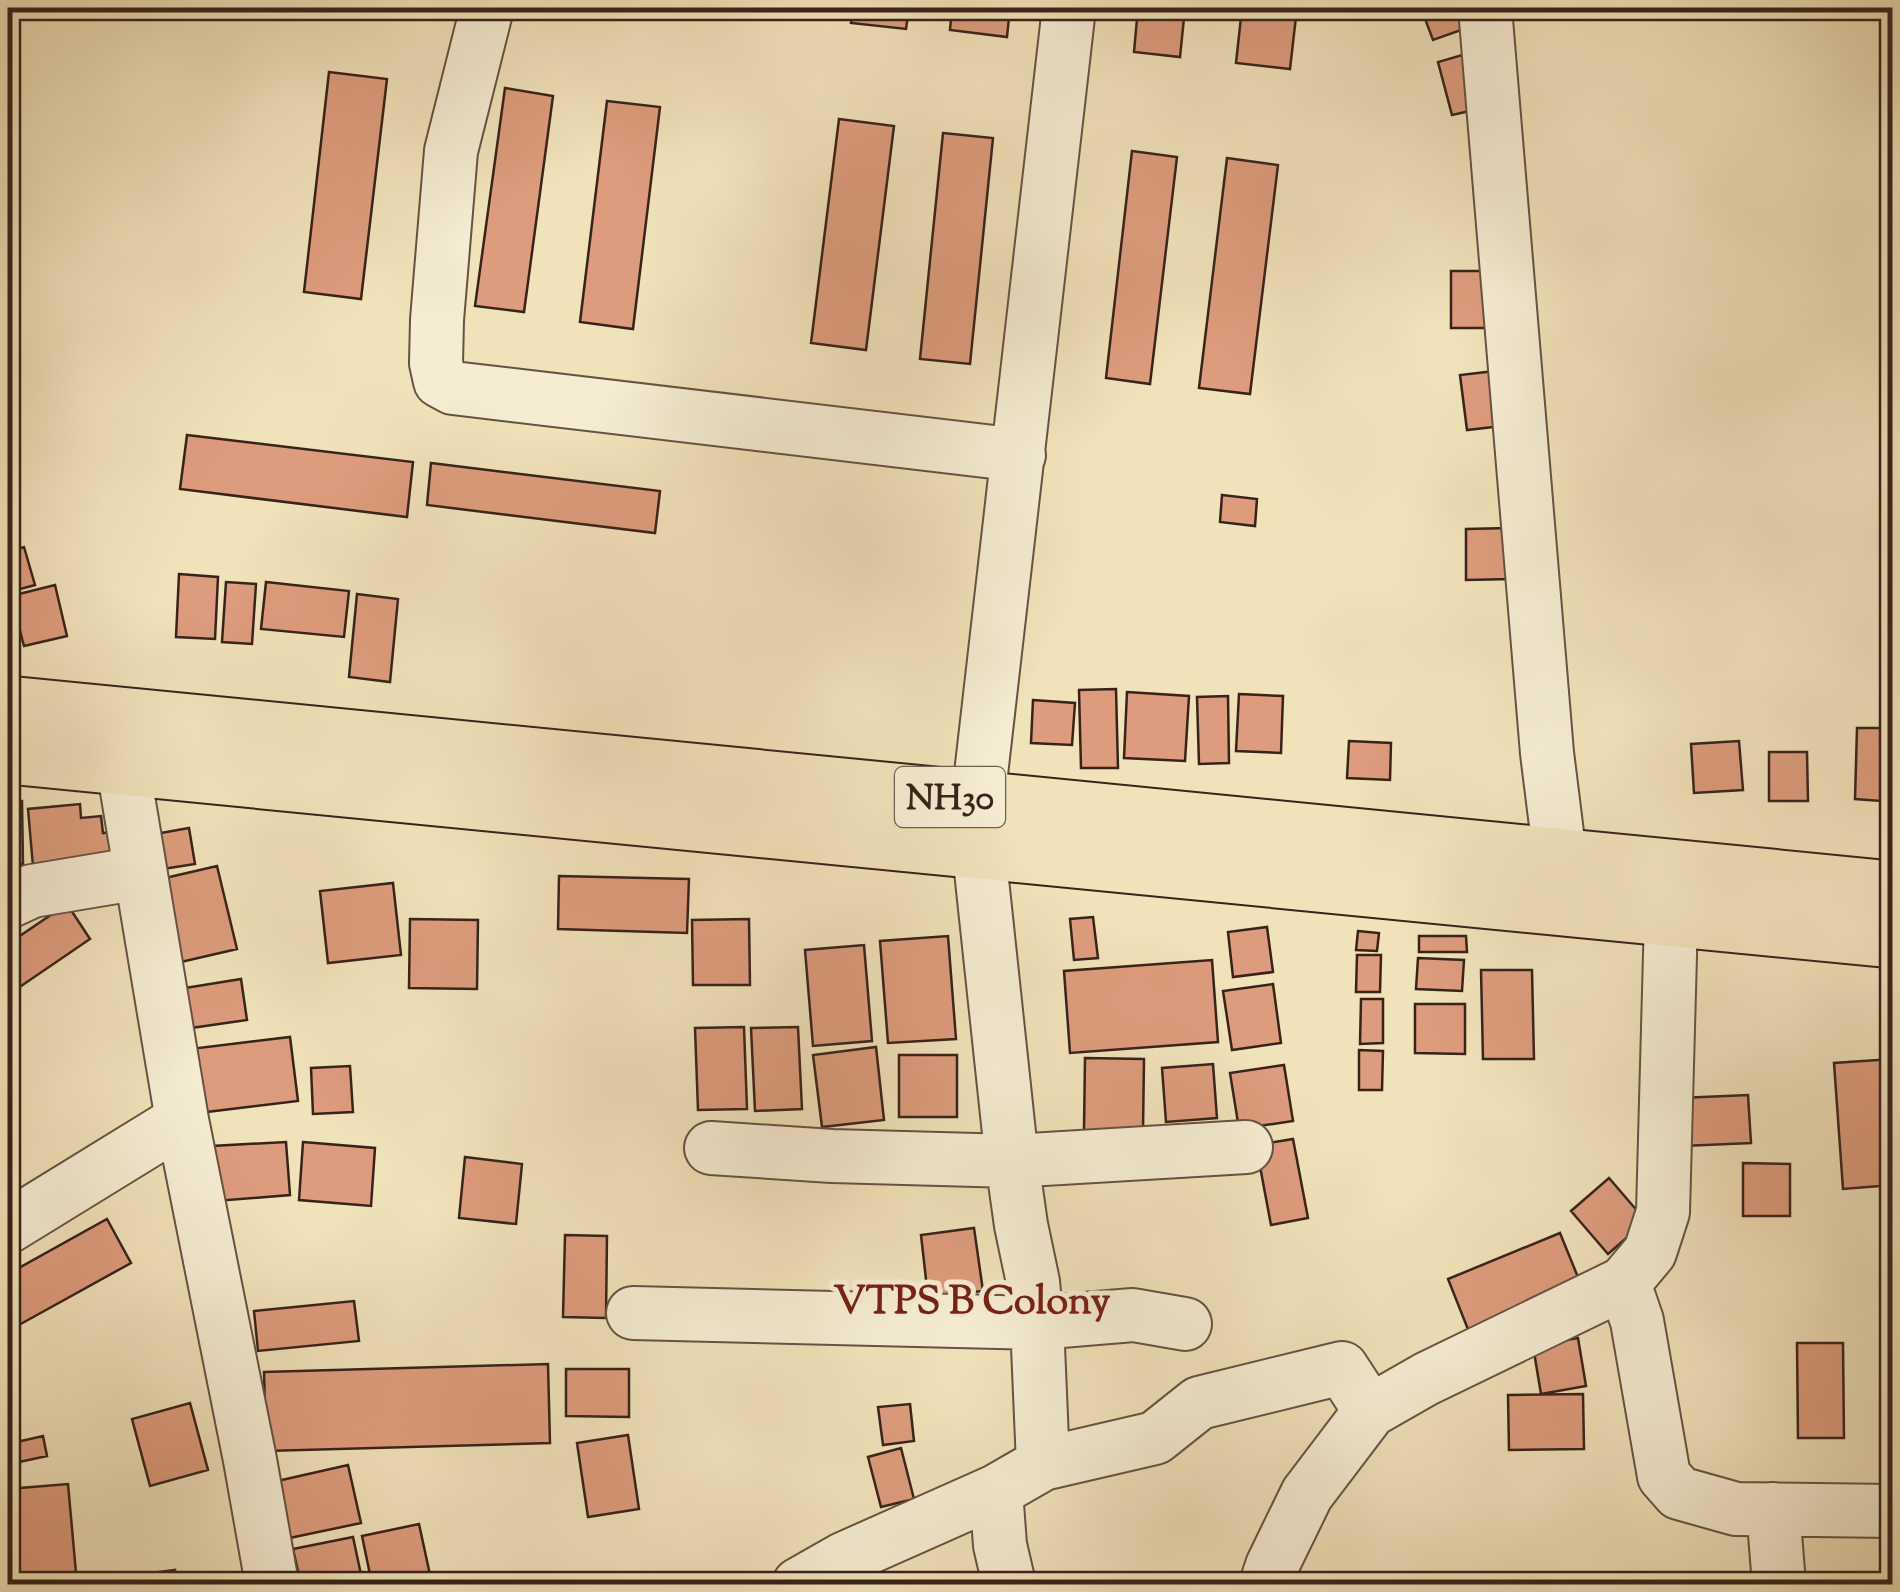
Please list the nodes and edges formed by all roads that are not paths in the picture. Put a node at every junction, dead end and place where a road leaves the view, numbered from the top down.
1 (487, 8) edge
2 (1069, 8) edge
3 (1485, 8) edge
4 (1018, 455) junction
5 (8, 704) edge
6 (8, 756) edge
7 (123, 767) junction
8 (978, 826) junction
9 (1560, 857) junction
10 (140, 873) junction
11 (1892, 889) edge
12 (8, 902) edge
13 (1671, 918) junction
14 (1892, 940) edge
15 (182, 1120) junction
16 (1246, 1147) dead end
17 (711, 1148) dead end
18 (1012, 1161) junction
19 (8, 1227) edge
20 (1624, 1283) junction
21 (633, 1312) dead end
22 (1038, 1323) junction
23 (1185, 1324) dead end
24 (1370, 1411) junction
25 (1043, 1464) junction
26 (996, 1491) junction
27 (1773, 1509) junction
28 (1892, 1511) edge
29 (272, 1584) edge
30 (800, 1584) edge
31 (1009, 1584) edge
32 (1266, 1584) edge
33 (1779, 1584) edge

1 - 4 street
2 - 4 street
3 - 9 street
4 - 8 street
5 - 8 highway, NH30
6 - 7 highway, NH30
7 - 8 highway, NH30
7 - 10 street
8 - 9 highway, NH30
8 - 13 highway, NH30
8 - 18 street
9 - 11 highway, NH30
10 - 12 street
10 - 15 street
13 - 14 highway, NH30
13 - 20 street
15 - 19 street
15 - 29 street
16 - 18 street
17 - 18 street
18 - 22 street
20 - 24 street
20 - 27 street
21 - 22 street
22 - 23 street
22 - 25 street
24 - 25 street
24 - 32 street
25 - 26 street
26 - 30 street
26 - 31 street
27 - 28 street
27 - 33 street

